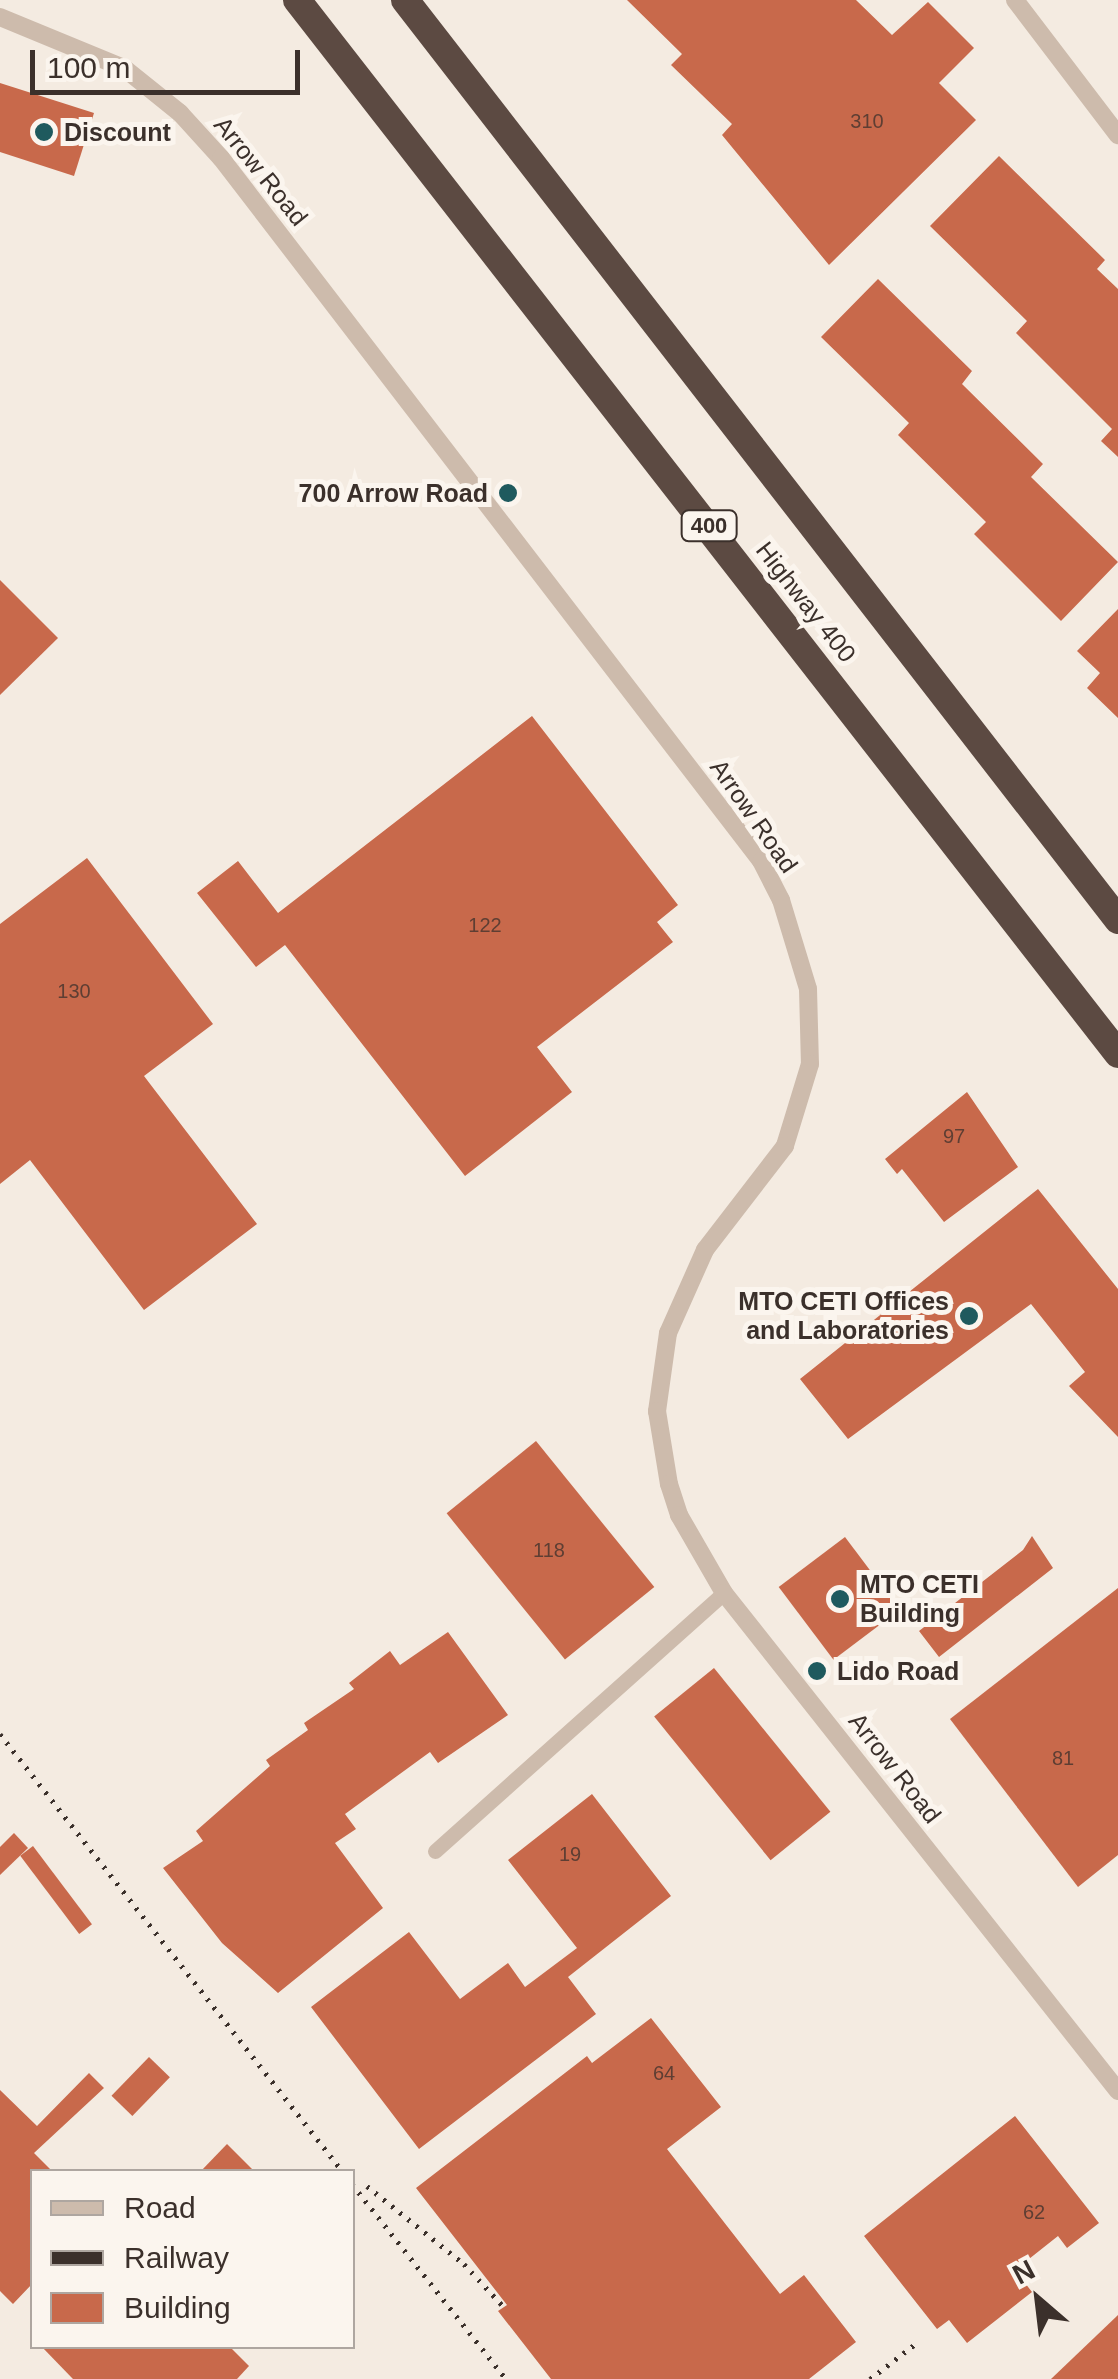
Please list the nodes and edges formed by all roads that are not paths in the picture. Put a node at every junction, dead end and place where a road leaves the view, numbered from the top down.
1 (297, 0) edge
2 (404, 0) edge
3 (1015, 0) edge
4 (0, 17) edge
5 (1118, 135) edge
6 (1118, 920) edge
7 (1118, 1054) edge
8 (724, 1592) junction
9 (435, 1851) dead end
10 (1118, 2092) edge

1 - 7 highway, Highway 400 / 400
2 - 6 highway, Highway 400
3 - 5 street
4 - 8 street, Arrow Road
8 - 9 street
8 - 10 street, Arrow Road

